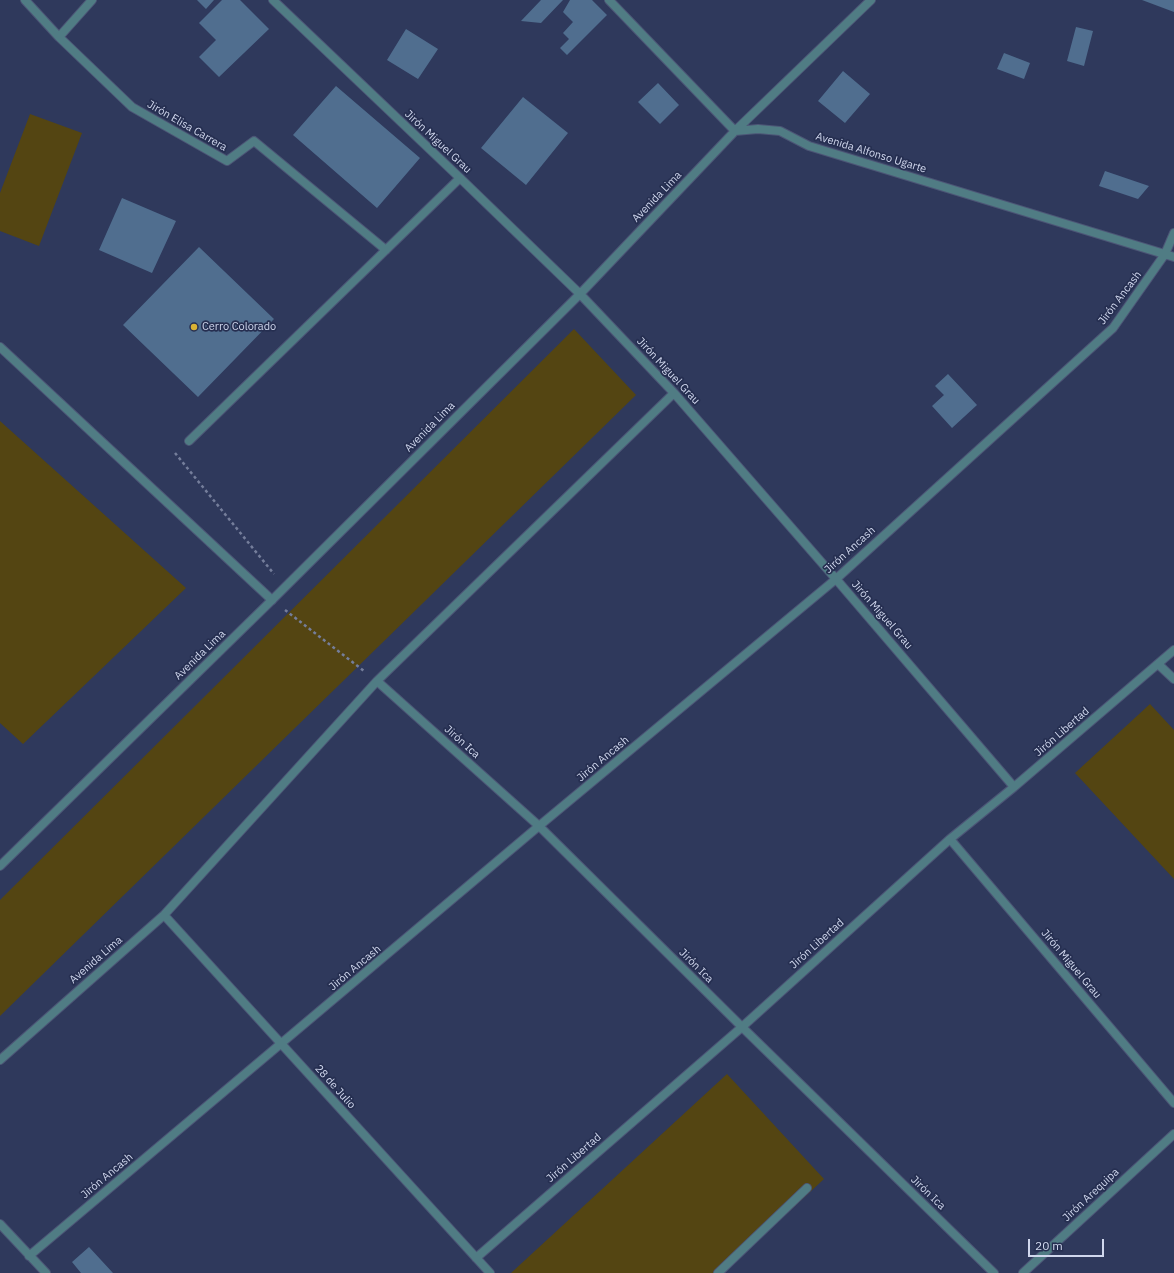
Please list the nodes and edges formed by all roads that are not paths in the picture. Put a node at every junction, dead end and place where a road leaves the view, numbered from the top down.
1 (25, 0) edge
2 (92, 0) edge
3 (273, 0) edge
4 (609, 0) edge
5 (871, 0) edge
6 (59, 37) junction
7 (735, 131) junction
8 (460, 178) junction
9 (1174, 233) edge
10 (386, 250) junction
11 (1165, 254) junction
12 (1174, 257) edge
13 (580, 294) junction
14 (0, 347) edge
15 (674, 393) junction
16 (188, 441) road end
17 (836, 578) junction
18 (272, 600) junction
19 (1174, 650) edge
20 (1158, 664) junction
21 (1174, 679) edge
22 (377, 681) junction
23 (1014, 787) junction
24 (539, 826) junction
25 (950, 839) junction
26 (0, 866) edge
27 (164, 915) junction
28 (742, 1027) junction
29 (281, 1044) junction
30 (0, 1060) edge
31 (1174, 1103) edge
32 (1174, 1134) edge
33 (807, 1188) dead end
34 (0, 1224) edge
35 (30, 1256) junction
36 (476, 1258) junction
37 (46, 1273) edge
38 (490, 1273) edge
39 (718, 1273) edge
40 (994, 1273) edge
41 (1023, 1273) edge

1 - 6 street, Jirón Elisa Carrera
2 - 6 street
3 - 8 street, Jirón Miguel Grau
4 - 7 street
5 - 7 street, Avenida Lima
6 - 10 street, Jirón Elisa Carrera
7 - 11 street, Avenida Alfonso Ugarte
7 - 13 street, Avenida Lima
8 - 10 street
8 - 13 street, Jirón Miguel Grau
9 - 11 street, Jirón Ancash
10 - 16 street
11 - 12 street, Avenida Alfonso Ugarte
11 - 17 street, Jirón Ancash
13 - 15 street, Jirón Miguel Grau
13 - 18 street, Avenida Lima
14 - 18 street
15 - 17 street, Jirón Miguel Grau
15 - 22 street, Avenida Lima
17 - 23 street, Jirón Miguel Grau
17 - 24 street, Jirón Ancash
18 - 26 street, Avenida Lima
19 - 20 street, Jirón Libertad
20 - 21 street
20 - 23 street, Jirón Libertad
22 - 24 street, Jirón Ica
22 - 27 street, Avenida Lima
23 - 25 street, Jirón Libertad
24 - 28 street, Jirón Ica
24 - 29 street, Jirón Ancash
25 - 28 street, Jirón Libertad
25 - 31 street, Jirón Miguel Grau
27 - 29 street, 28 de Julio
27 - 30 street, Avenida Lima
28 - 36 street, Jirón Libertad
28 - 40 street, Jirón Ica
29 - 35 street, Jirón Ancash
29 - 36 street, 28 de Julio
32 - 41 street, Jirón Arequipa
33 - 39 street
34 - 35 street
35 - 37 street
36 - 38 street, 28 de Julio

